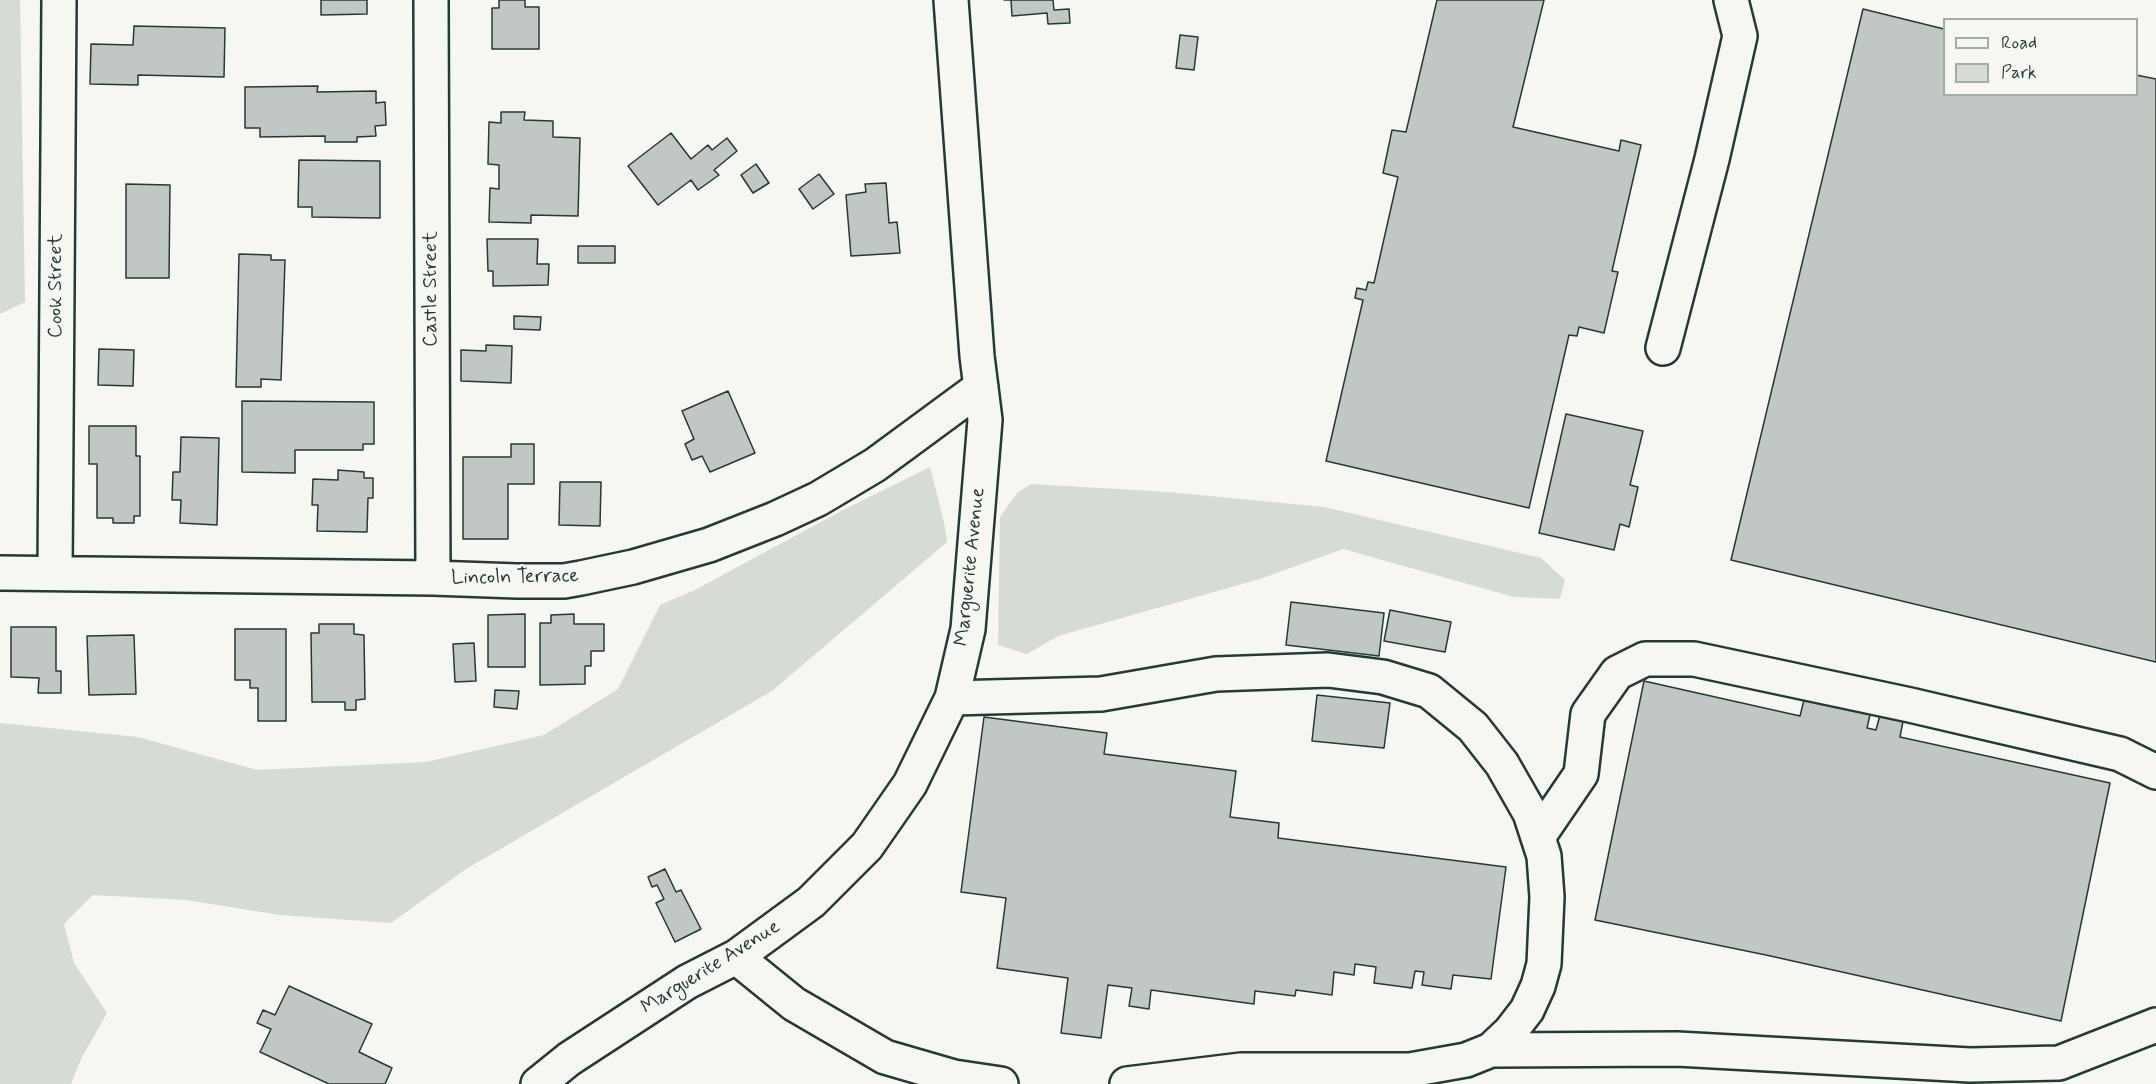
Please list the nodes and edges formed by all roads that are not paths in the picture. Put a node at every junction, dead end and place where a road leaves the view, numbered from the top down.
1 (59, 0) edge
2 (431, 0) edge
3 (951, 0) edge
4 (1731, 0) edge
5 (1663, 348) dead end
6 (981, 387) junction
7 (0, 573) edge
8 (55, 573) junction
9 (433, 578) junction
10 (952, 699) junction
11 (2156, 772) edge
12 (1538, 837) junction
13 (736, 957) junction
14 (2156, 1024) edge
15 (1491, 1050) junction
16 (538, 1084) edge
17 (1001, 1084) edge
18 (1128, 1084) edge

1 - 8 street, Cook Street
2 - 9 street, Castle Street
3 - 6 street, Marguerite Avenue
4 - 5 street
6 - 9 street, Lincoln Terrace
6 - 10 street, Marguerite Avenue
7 - 8 street, Lincoln Terrace
8 - 9 street, Lincoln Terrace
10 - 12 street
10 - 13 street, Marguerite Avenue
11 - 12 street
12 - 15 street
13 - 16 street, Marguerite Avenue
13 - 17 street
14 - 15 street
15 - 18 street

